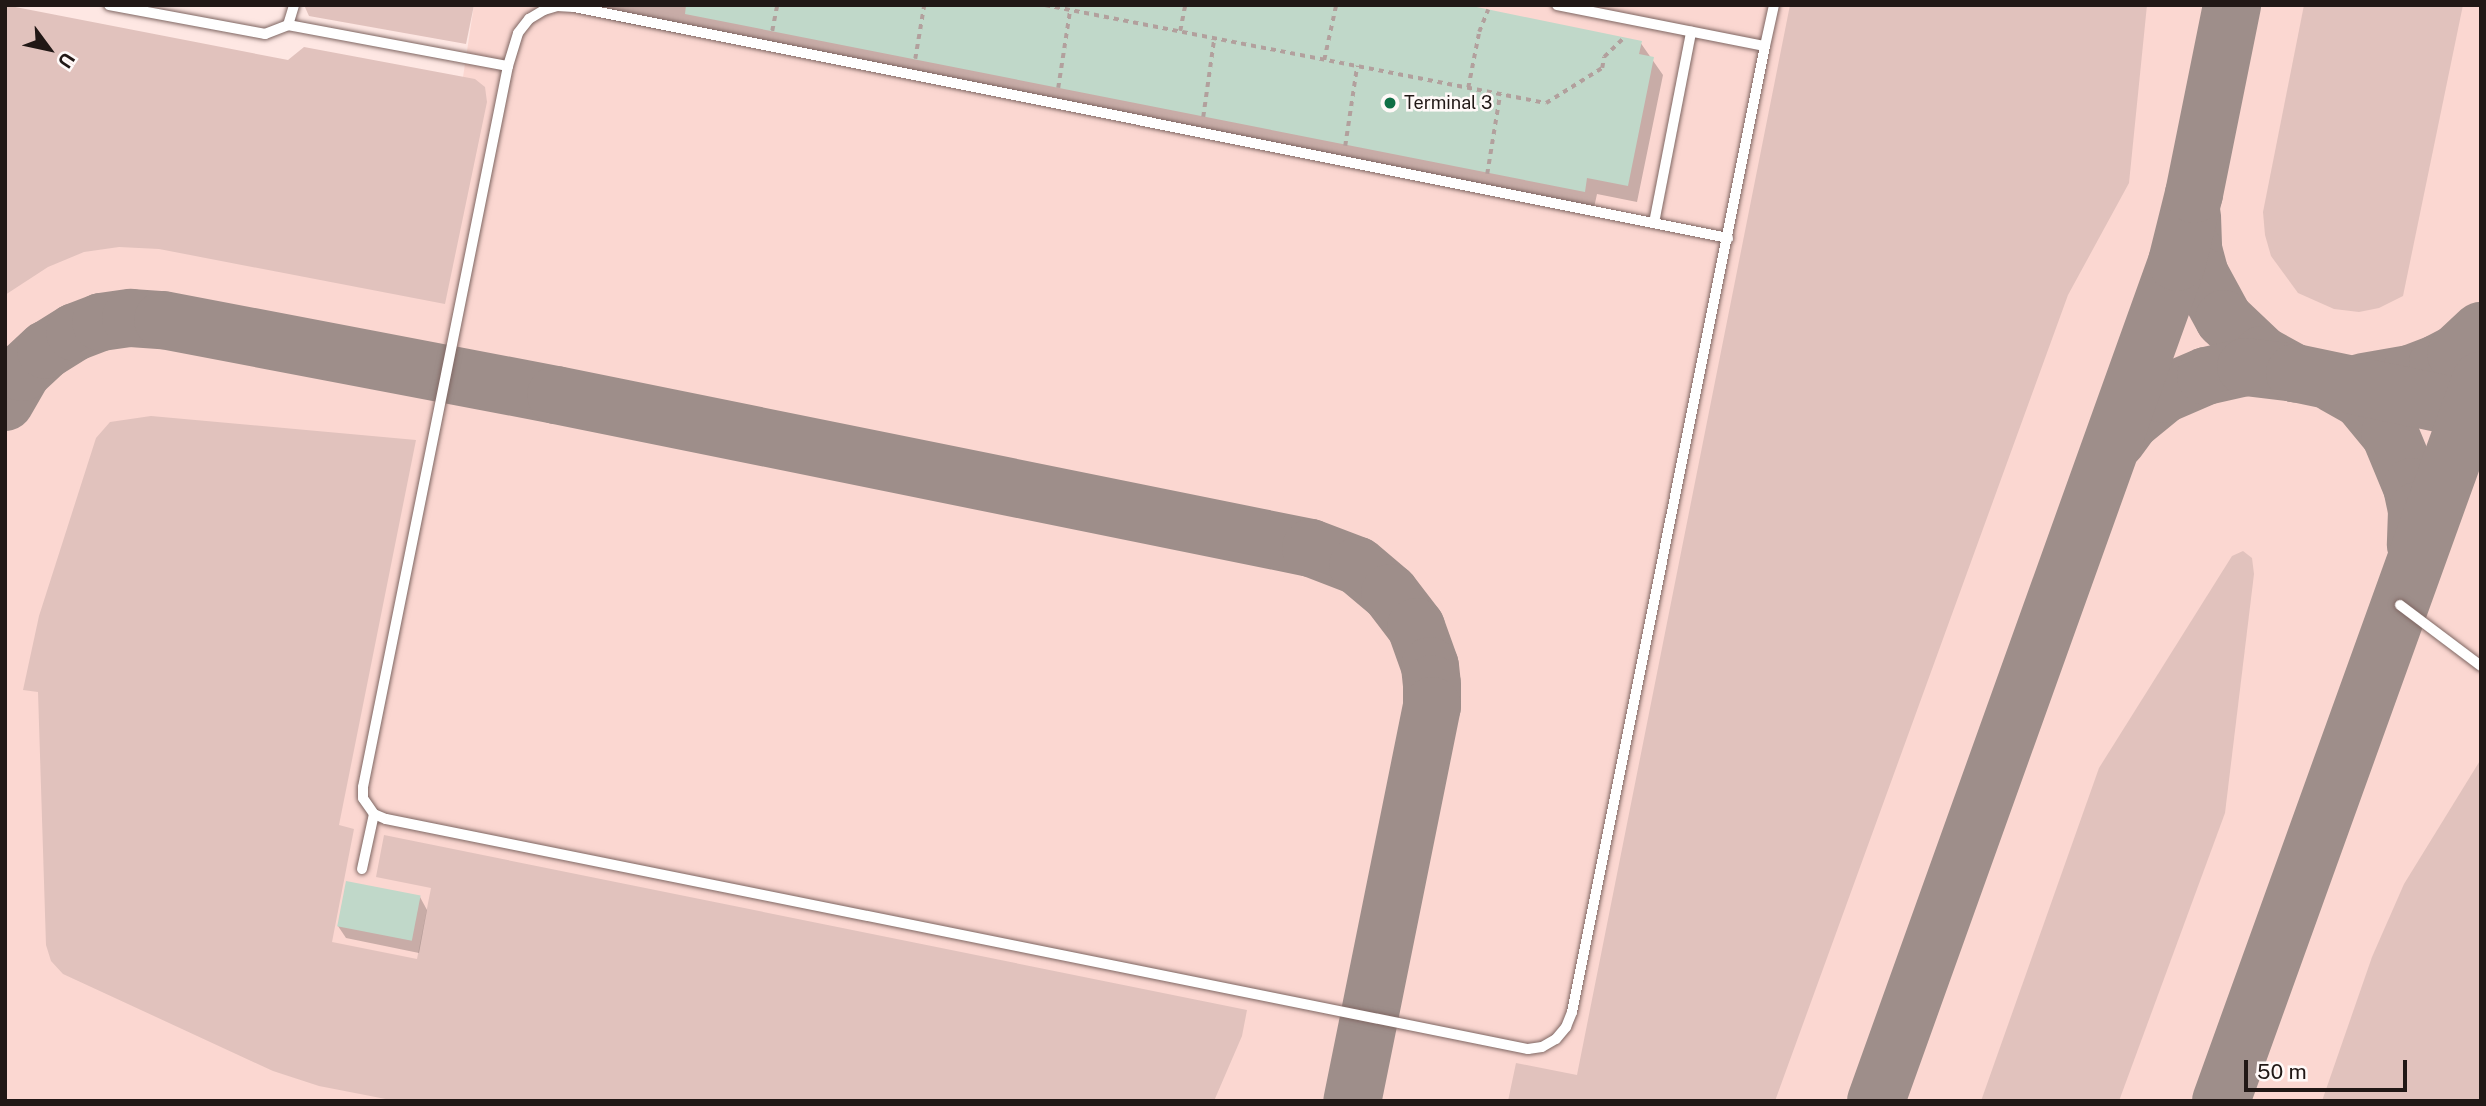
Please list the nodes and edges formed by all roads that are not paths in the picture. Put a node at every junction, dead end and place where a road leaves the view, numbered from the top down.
1 (109, 5) edge
2 (294, 5) edge
3 (1557, 5) edge
4 (1774, 5) edge
5 (288, 25) junction
6 (1691, 32) junction
7 (1765, 46) junction
8 (508, 66) junction
9 (1654, 223) junction
10 (1728, 238) junction
11 (2400, 605) dead end
12 (2481, 666) edge
13 (374, 814) junction
14 (362, 869) dead end

1 - 5 lane
2 - 5 lane
3 - 6 lane
4 - 7 lane
5 - 8 lane
6 - 7 lane
6 - 9 lane
7 - 10 lane
8 - 9 lane
8 - 13 lane
9 - 10 lane
10 - 13 lane
11 - 12 lane
13 - 14 lane

